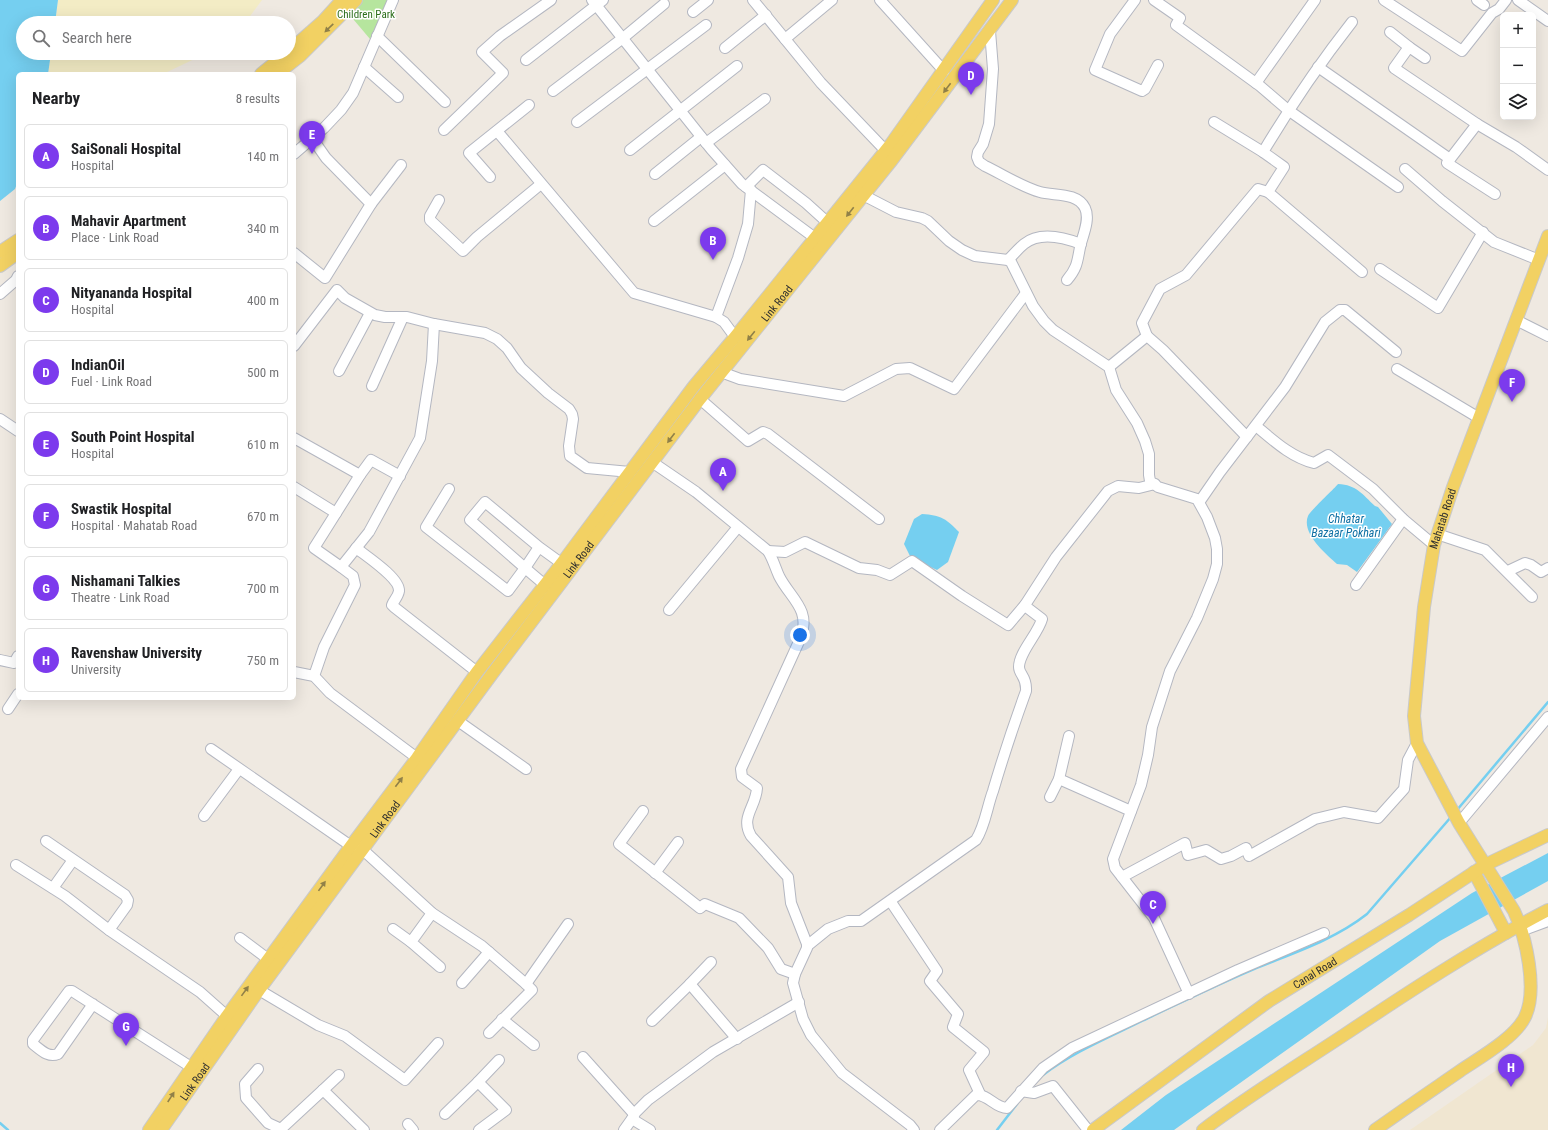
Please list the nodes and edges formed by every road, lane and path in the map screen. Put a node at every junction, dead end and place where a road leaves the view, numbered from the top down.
1 (342, 0) edge
2 (356, 0) edge
3 (393, 0) edge
4 (551, 0) edge
5 (708, 0) edge
6 (832, 0) edge
7 (880, 0) edge
8 (993, 0) edge
9 (1012, 0) edge
10 (1135, 0) edge
11 (1154, 0) edge
12 (1315, 0) edge
13 (1384, 0) edge
14 (1506, 0) edge
15 (1518, 0) edge
16 (598, 2) edge
17 (758, 2) edge
18 (664, 4) dead end
19 (693, 12) dead end
20 (766, 15) junction
21 (1548, 21) edge
22 (1352, 22) dead end
23 (706, 25) dead end
24 (990, 31) junction
25 (1390, 32) dead end
26 (377, 36) junction
27 (623, 38) junction
28 (785, 40) junction
29 (296, 45) edge
30 (1409, 47) junction
31 (725, 48) dead end
32 (1424, 58) dead end
33 (296, 59) edge
34 (278, 60) edge
35 (295, 60) edge
36 (526, 60) dead end
37 (1158, 65) dead end
38 (738, 66) dead end
39 (364, 67) junction
40 (1318, 67) junction
41 (647, 70) junction
42 (944, 70) junction
43 (263, 72) edge
44 (280, 72) edge
45 (1256, 83) junction
46 (552, 91) dead end
47 (398, 96) dead end
48 (765, 99) dead end
49 (445, 102) dead end
50 (529, 105) dead end
51 (680, 110) junction
52 (1288, 110) junction
53 (577, 122) dead end
54 (1214, 122) dead end
55 (1477, 124) junction
56 (444, 130) dead end
57 (497, 130) junction
58 (312, 138) junction
59 (703, 140) junction
60 (630, 150) dead end
61 (885, 150) junction
62 (296, 152) edge
63 (1263, 152) junction
64 (1450, 159) junction
65 (401, 165) dead end
66 (725, 165) junction
67 (1405, 169) dead end
68 (1548, 170) edge
69 (655, 174) dead end
70 (490, 177) dead end
71 (541, 184) junction
72 (1398, 187) dead end
73 (748, 189) junction
74 (1268, 192) junction
75 (1496, 194) dead end
76 (863, 195) junction
77 (439, 200) dead end
78 (371, 204) junction
79 (654, 222) dead end
80 (827, 222) junction
81 (1483, 232) junction
82 (815, 238) junction
83 (1548, 238) edge
84 (16, 241) edge
85 (1081, 244) junction
86 (0, 252) edge
87 (16, 254) edge
88 (296, 255) edge
89 (1008, 260) junction
90 (1539, 260) junction
91 (0, 266) edge
92 (1380, 269) dead end
93 (1362, 272) dead end
94 (325, 278) junction
95 (16, 280) edge
96 (1067, 280) dead end
97 (337, 290) junction
98 (1026, 293) junction
99 (0, 294) edge
100 (370, 313) junction
101 (403, 317) junction
102 (716, 317) junction
103 (1516, 320) junction
104 (434, 324) junction
105 (1147, 336) junction
106 (1548, 336) edge
107 (296, 343) edge
108 (734, 345) junction
109 (1396, 352) dead end
110 (1109, 367) junction
111 (1398, 368) dead end
112 (339, 371) dead end
113 (721, 372) junction
114 (372, 386) dead end
115 (700, 399) junction
116 (1479, 418) junction
117 (0, 419) edge
118 (1256, 426) junction
119 (16, 430) edge
120 (1247, 437) junction
121 (296, 439) edge
122 (652, 462) junction
123 (630, 472) junction
124 (360, 475) junction
125 (400, 476) junction
126 (1154, 484) junction
127 (296, 488) edge
128 (449, 489) dead end
129 (1200, 501) junction
130 (336, 513) junction
131 (879, 519) dead end
132 (1403, 519) junction
133 (738, 526) junction
134 (1435, 540) junction
135 (539, 547) junction
136 (356, 548) junction
137 (768, 551) junction
138 (341, 567) junction
139 (566, 567) junction
140 (525, 568) junction
141 (1548, 568) edge
142 (1508, 571) junction
143 (545, 585) junction
144 (1356, 585) dead end
145 (1532, 597) dead end
146 (1025, 605) junction
147 (669, 610) dead end
148 (0, 660) edge
149 (16, 662) edge
150 (296, 672) edge
151 (478, 672) junction
152 (314, 676) junction
153 (16, 697) edge
154 (8, 709) dead end
155 (1548, 717) edge
156 (458, 721) junction
157 (1069, 736) dead end
158 (1417, 743) junction
159 (210, 749) dead end
160 (417, 758) junction
161 (239, 769) junction
162 (526, 769) dead end
163 (1059, 779) junction
164 (1050, 797) dead end
165 (643, 811) dead end
166 (1131, 811) junction
167 (204, 816) dead end
168 (1456, 817) junction
169 (1548, 835) edge
170 (46, 841) dead end
171 (678, 842) dead end
172 (357, 847) junction
173 (73, 860) junction
174 (16, 864) dead end
175 (1487, 868) junction
176 (1474, 872) junction
177 (656, 873) junction
178 (1122, 877) junction
179 (53, 888) junction
180 (890, 902) junction
181 (1548, 910) edge
182 (432, 913) junction
183 (1548, 921) edge
184 (568, 924) dead end
185 (1548, 928) edge
186 (393, 929) dead end
187 (109, 930) junction
188 (1522, 931) junction
189 (1324, 933) dead end
190 (1506, 933) junction
191 (240, 938) dead end
192 (411, 942) junction
193 (807, 946) junction
194 (490, 952) junction
195 (268, 958) junction
196 (711, 962) dead end
197 (440, 967) dead end
198 (795, 974) junction
199 (462, 983) dead end
200 (526, 984) junction
201 (690, 984) junction
202 (259, 990) junction
203 (1189, 994) junction
204 (799, 1002) junction
205 (93, 1004) junction
206 (227, 1016) junction
207 (502, 1019) junction
208 (652, 1021) dead end
209 (488, 1033) dead end
210 (737, 1038) junction
211 (438, 1043) dead end
212 (534, 1045) dead end
213 (583, 1057) dead end
214 (499, 1060) dead end
215 (191, 1068) junction
216 (258, 1069) dead end
217 (339, 1075) dead end
218 (478, 1082) junction
219 (324, 1090) junction
220 (1021, 1091) junction
221 (980, 1094) junction
222 (445, 1114) dead end
223 (633, 1116) junction
224 (149, 1130) edge
225 (161, 1130) edge
226 (364, 1130) edge
227 (479, 1130) edge
228 (624, 1130) edge
229 (650, 1130) edge
230 (914, 1130) edge
231 (940, 1130) edge
232 (1088, 1130) edge
233 (1093, 1130) edge
234 (1203, 1130) edge
235 (1375, 1130) edge

1 - 29 main road
2 -> 33 main road
3 - 26 street
4 - 56 street
5 - 19 street
6 - 28 street
7 - 42 street
8 - 42 main road, Link Road
9 - 24 main road, Link Road
10 - 37 street
11 - 45 street
12 - 45 street
13 - 14 street
15 - 21 street
16 - 27 street
16 - 36 street
17 - 20 street
18 - 27 street
20 - 28 street
20 - 31 street
22 - 40 street
23 - 41 street
24 -> 76 main road, Link Road
24 - 85 street
25 - 30 street
26 - 39 street
26 - 49 street
27 - 41 street
27 - 46 street
28 - 61 street
30 - 32 street
30 - 55 street
34 - 43 main road
35 -> 44 main road
38 - 51 street
39 - 47 street
39 - 58 street
40 - 52 street
40 - 64 street
41 - 51 street
41 - 53 street
42 - 61 main road, Link Road
45 - 52 street
48 - 59 street
50 - 57 street
51 - 59 street
51 - 60 street
52 - 63 street
52 - 72 street
54 - 63 street
55 - 64 street
55 - 68 street
57 - 70 street
57 - 71 street
58 - 62 street
58 - 78 street
59 - 66 street
59 - 69 street
61 - 80 main road, Link Road
63 - 74 street
64 - 75 street
65 - 78 street
66 - 73 street
66 - 79 street
67 - 81 street
71 - 77 street
71 - 102 street
73 - 80 street
73 - 82 street
73 - 102 street
74 - 93 street
74 - 105 street
76 - 89 street
76 -> 108 main road, Link Road
78 - 94 street
80 - 82 main road, Link Road
81 - 90 street
81 - 92 street
82 - 108 main road, Link Road
83 - 90 main road, Mahatab Road
84 - 86 main road
85 - 89 street
85 - 96 street
87 - 91 main road
88 - 94 street
89 - 98 street
90 - 103 main road, Mahatab Road
94 - 97 street
95 - 99 street
97 - 100 street
97 - 107 street
98 - 110 street
98 - 113 street
100 - 101 street
100 - 112 street
101 - 104 street
101 - 114 street
102 - 108 street
103 - 106 street
103 - 116 main road, Mahatab Road
104 - 123 street
104 - 125 street
105 - 110 street
105 - 120 street
108 - 113 main road, Link Road
108 - 123 main road, Link Road
109 - 118 street
110 - 126 street
111 - 116 street
113 - 115 main road, Link Road
115 -> 122 main road, Link Road
115 - 131 street
116 - 134 main road, Mahatab Road
117 - 119 street
118 - 120 street
118 - 132 street
120 - 129 street
121 - 124 street
122 - 133 street
122 - 139 main road, Link Road
123 - 139 main road, Link Road
124 - 125 street
124 - 130 street
125 - 136 street
126 - 129 street
126 - 146 street
127 - 130 street
128 - 140 street
129 - 166 street
130 - 138 street
132 - 134 street
132 - 144 street
133 - 137 street
133 - 147 street
134 - 142 street
134 - 158 main road, Mahatab Road
135 - 139 street
135 - 140 street
135 - 140 street
136 - 138 street
136 - 151 street
137 - 146 street
137 - 193 street
138 - 152 street
139 - 143 main road, Link Road
139 - 156 main road, Link Road
140 - 143 street
141 - 142 street
142 - 145 street
143 - 151 main road, Link Road
146 - 180 street
148 - 149 street
150 - 152 street
151 - 160 main road, Link Road
152 - 160 street
153 - 154 street
155 - 168 street
156 - 162 street
156 - 172 main road, Link Road
157 - 163 street
158 - 168 main road, Mahatab Road
158 - 178 street
159 - 161 street
172 -> 160 main road, Link Road
161 - 167 street
161 - 172 street
163 - 164 street
163 - 166 street
165 - 177 street
166 - 178 street
168 - 175 main road, Mahatab Road
169 - 175 main road, Canal Road
170 - 173 street
171 - 177 street
172 - 182 street
195 -> 172 main road, Link Road
172 - 202 main road, Link Road
173 - 179 street
173 - 187 street
174 - 179 street
175 - 176 main road, Canal Road
175 - 188 main road, Mahatab Road
176 - 190 main road
176 - 233 main road, Canal Road
177 - 198 street
178 - 203 street
179 - 187 street
180 - 193 street
180 - 221 street
181 - 188 main road
182 - 192 street
182 - 194 street
183 - 188 street
184 - 200 street
185 - 188 street
186 - 192 street
187 - 206 street
188 - 190 main road
188 - 235 main road, Mahatab Road
189 - 203 street
190 - 234 main road
191 - 195 street
192 - 197 street
193 - 198 street
194 - 199 street
194 - 200 street
206 -> 195 main road, Link Road
196 - 201 street
198 - 204 street
200 - 207 street
201 - 208 street
201 - 210 street
202 - 211 street
202 - 225 main road, Link Road
203 - 220 street
204 - 210 street
204 - 230 street
205 - 205 street
205 - 215 street
206 - 215 main road, Link Road
207 - 209 street
207 - 212 street
210 - 223 street
213 - 223 street
214 - 218 street
224 -> 215 main road, Link Road
216 - 219 street
217 - 219 street
218 - 222 street
218 - 227 street
219 - 226 street
220 - 221 street
220 - 232 street
221 - 231 street
223 - 228 street
223 - 229 street

